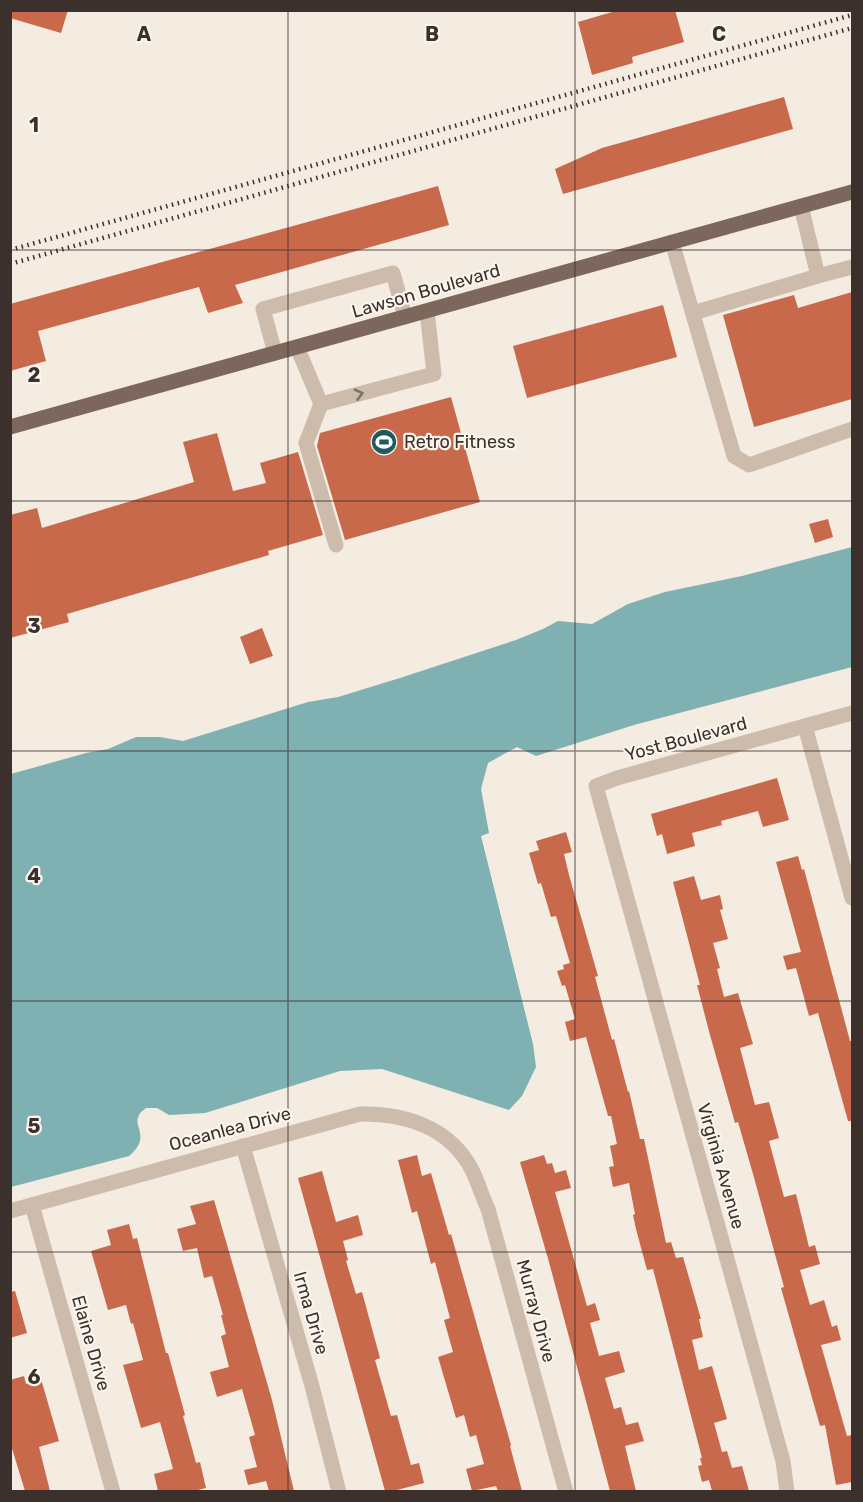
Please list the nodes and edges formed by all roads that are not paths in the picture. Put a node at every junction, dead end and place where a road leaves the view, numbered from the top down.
1 (852, 192) edge
2 (801, 206) junction
3 (672, 242) junction
4 (852, 267) edge
5 (818, 276) junction
6 (427, 311) junction
7 (693, 313) junction
8 (405, 317) junction
9 (297, 347) junction
10 (275, 353) junction
11 (321, 404) junction
12 (10, 427) edge
13 (852, 429) edge
14 (336, 545) dead end
15 (852, 713) edge
16 (805, 726) junction
17 (614, 852) joint
18 (852, 898) edge
19 (243, 1146) junction
20 (454, 1146) joint
21 (33, 1205) junction
22 (10, 1211) edge
23 (113, 1491) edge
24 (339, 1491) edge
25 (566, 1491) edge
26 (787, 1491) edge

1 - 2 main road, Lawson Boulevard
2 - 3 main road, Lawson Boulevard
2 - 5 street
3 - 6 main road, Lawson Boulevard
3 - 7 street
4 - 5 street
5 - 7 street
6 - 8 main road, Lawson Boulevard
11 -> 6 street
7 - 13 street
8 - 9 main road, Lawson Boulevard
8 - 10 street
9 - 10 main road, Lawson Boulevard
9 - 11 street
10 - 12 main road, Lawson Boulevard
11 - 14 street
15 - 16 street, Yost Boulevard
16 - 17 street, Yost Boulevard
16 - 18 street
17 - 26 street, Virginia Avenue
19 - 20 street, Oceanlea Drive
19 - 21 street, Oceanlea Drive
19 - 24 street, Irma Drive
20 - 25 street, Murray Drive
21 - 22 street, Oceanlea Drive
21 - 23 street, Elaine Drive

